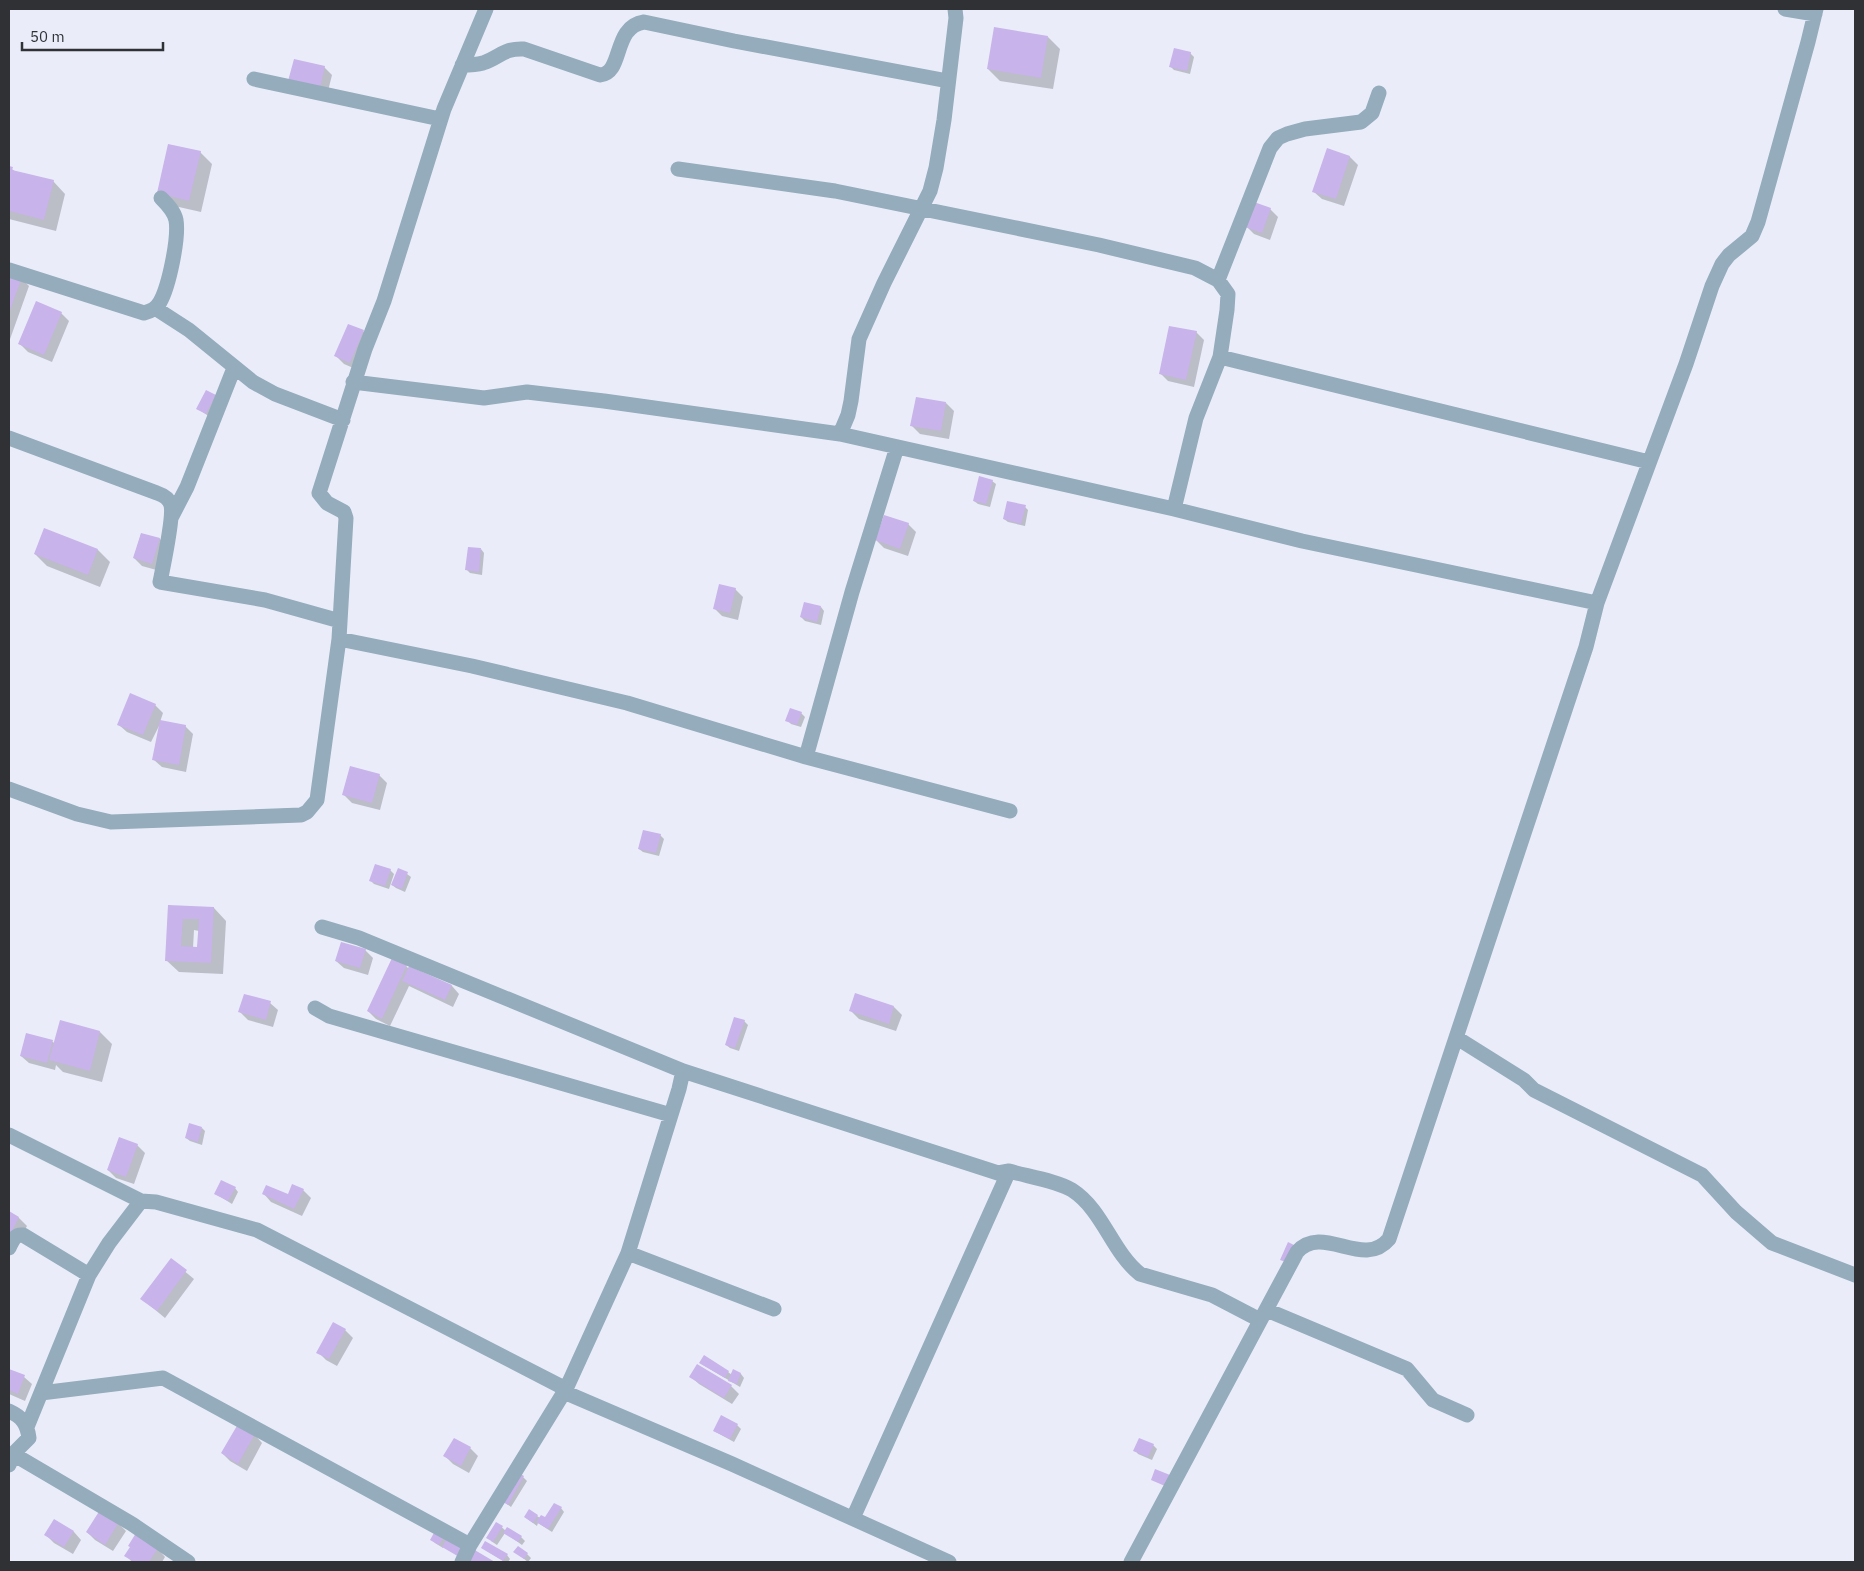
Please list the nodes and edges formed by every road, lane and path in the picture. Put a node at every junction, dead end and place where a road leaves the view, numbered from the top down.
1 (486, 9) edge
2 (955, 9) edge
3 (1785, 9) edge
4 (1815, 11) edge
5 (462, 65) junction
6 (254, 79) dead end
7 (948, 80) junction
8 (1379, 93) dead end
9 (440, 119) junction
10 (678, 169) dead end
11 (161, 198) dead end
12 (922, 209) junction
13 (9, 270) edge
14 (1218, 280) junction
15 (155, 308) junction
16 (1220, 357) junction
17 (234, 368) junction
18 (353, 382) junction
19 (343, 420) junction
20 (840, 434) junction
21 (9, 438) edge
22 (897, 446) junction
23 (1649, 462) junction
24 (1174, 509) junction
25 (171, 518) junction
26 (1597, 602) junction
27 (340, 622) junction
28 (339, 639) junction
29 (806, 757) junction
30 (9, 789) edge
31 (1010, 811) dead end
32 (322, 927) dead end
33 (315, 1008) dead end
34 (1457, 1038) junction
35 (683, 1071) junction
36 (671, 1115) junction
37 (9, 1136) edge
38 (1009, 1171) junction
39 (141, 1201) junction
40 (9, 1248) edge
41 (628, 1253) junction
42 (89, 1275) junction
43 (1855, 1275) edge
44 (774, 1309) dead end
45 (1264, 1315) junction
46 (565, 1390) junction
47 (41, 1394) junction
48 (9, 1410) edge
49 (1467, 1415) dead end
50 (27, 1427) junction
51 (11, 1459) edge
52 (854, 1518) junction
53 (470, 1545) junction
54 (188, 1562) edge
55 (462, 1562) edge
56 (949, 1562) edge
57 (1131, 1562) edge

1 - 5 street
2 - 7 street
3 - 4 street
4 - 23 street
5 - 7 street
5 - 9 street
6 - 9 street
7 - 12 street
8 - 14 street
9 - 18 street
10 - 12 street
11 - 15 street
12 - 14 street
12 - 20 street
13 - 15 street
14 - 16 street
15 - 17 street
16 - 23 street
16 - 24 street
17 - 19 street
17 - 25 street
18 - 19 street
18 - 20 street
19 - 27 street
20 - 22 street
21 - 25 street
22 - 24 street
22 - 29 street
23 - 26 street
24 - 26 street
25 - 27 street
26 - 34 street
27 - 28 street
28 - 29 street
28 - 30 street
29 - 31 street
32 - 35 street
33 - 36 street
34 - 43 street
34 - 45 street
35 - 36 street
35 - 38 street
36 - 41 street
37 - 39 street
38 - 45 street
38 - 52 street
39 - 42 street
39 - 46 street
40 - 42 street
41 - 44 street
41 - 46 street
42 - 47 street
45 - 49 street
45 - 57 street
46 - 52 street
46 - 53 street
47 - 50 street
47 - 53 street
48 - 50 street
50 - 51 street
51 - 54 street
52 - 56 street
53 - 55 street

